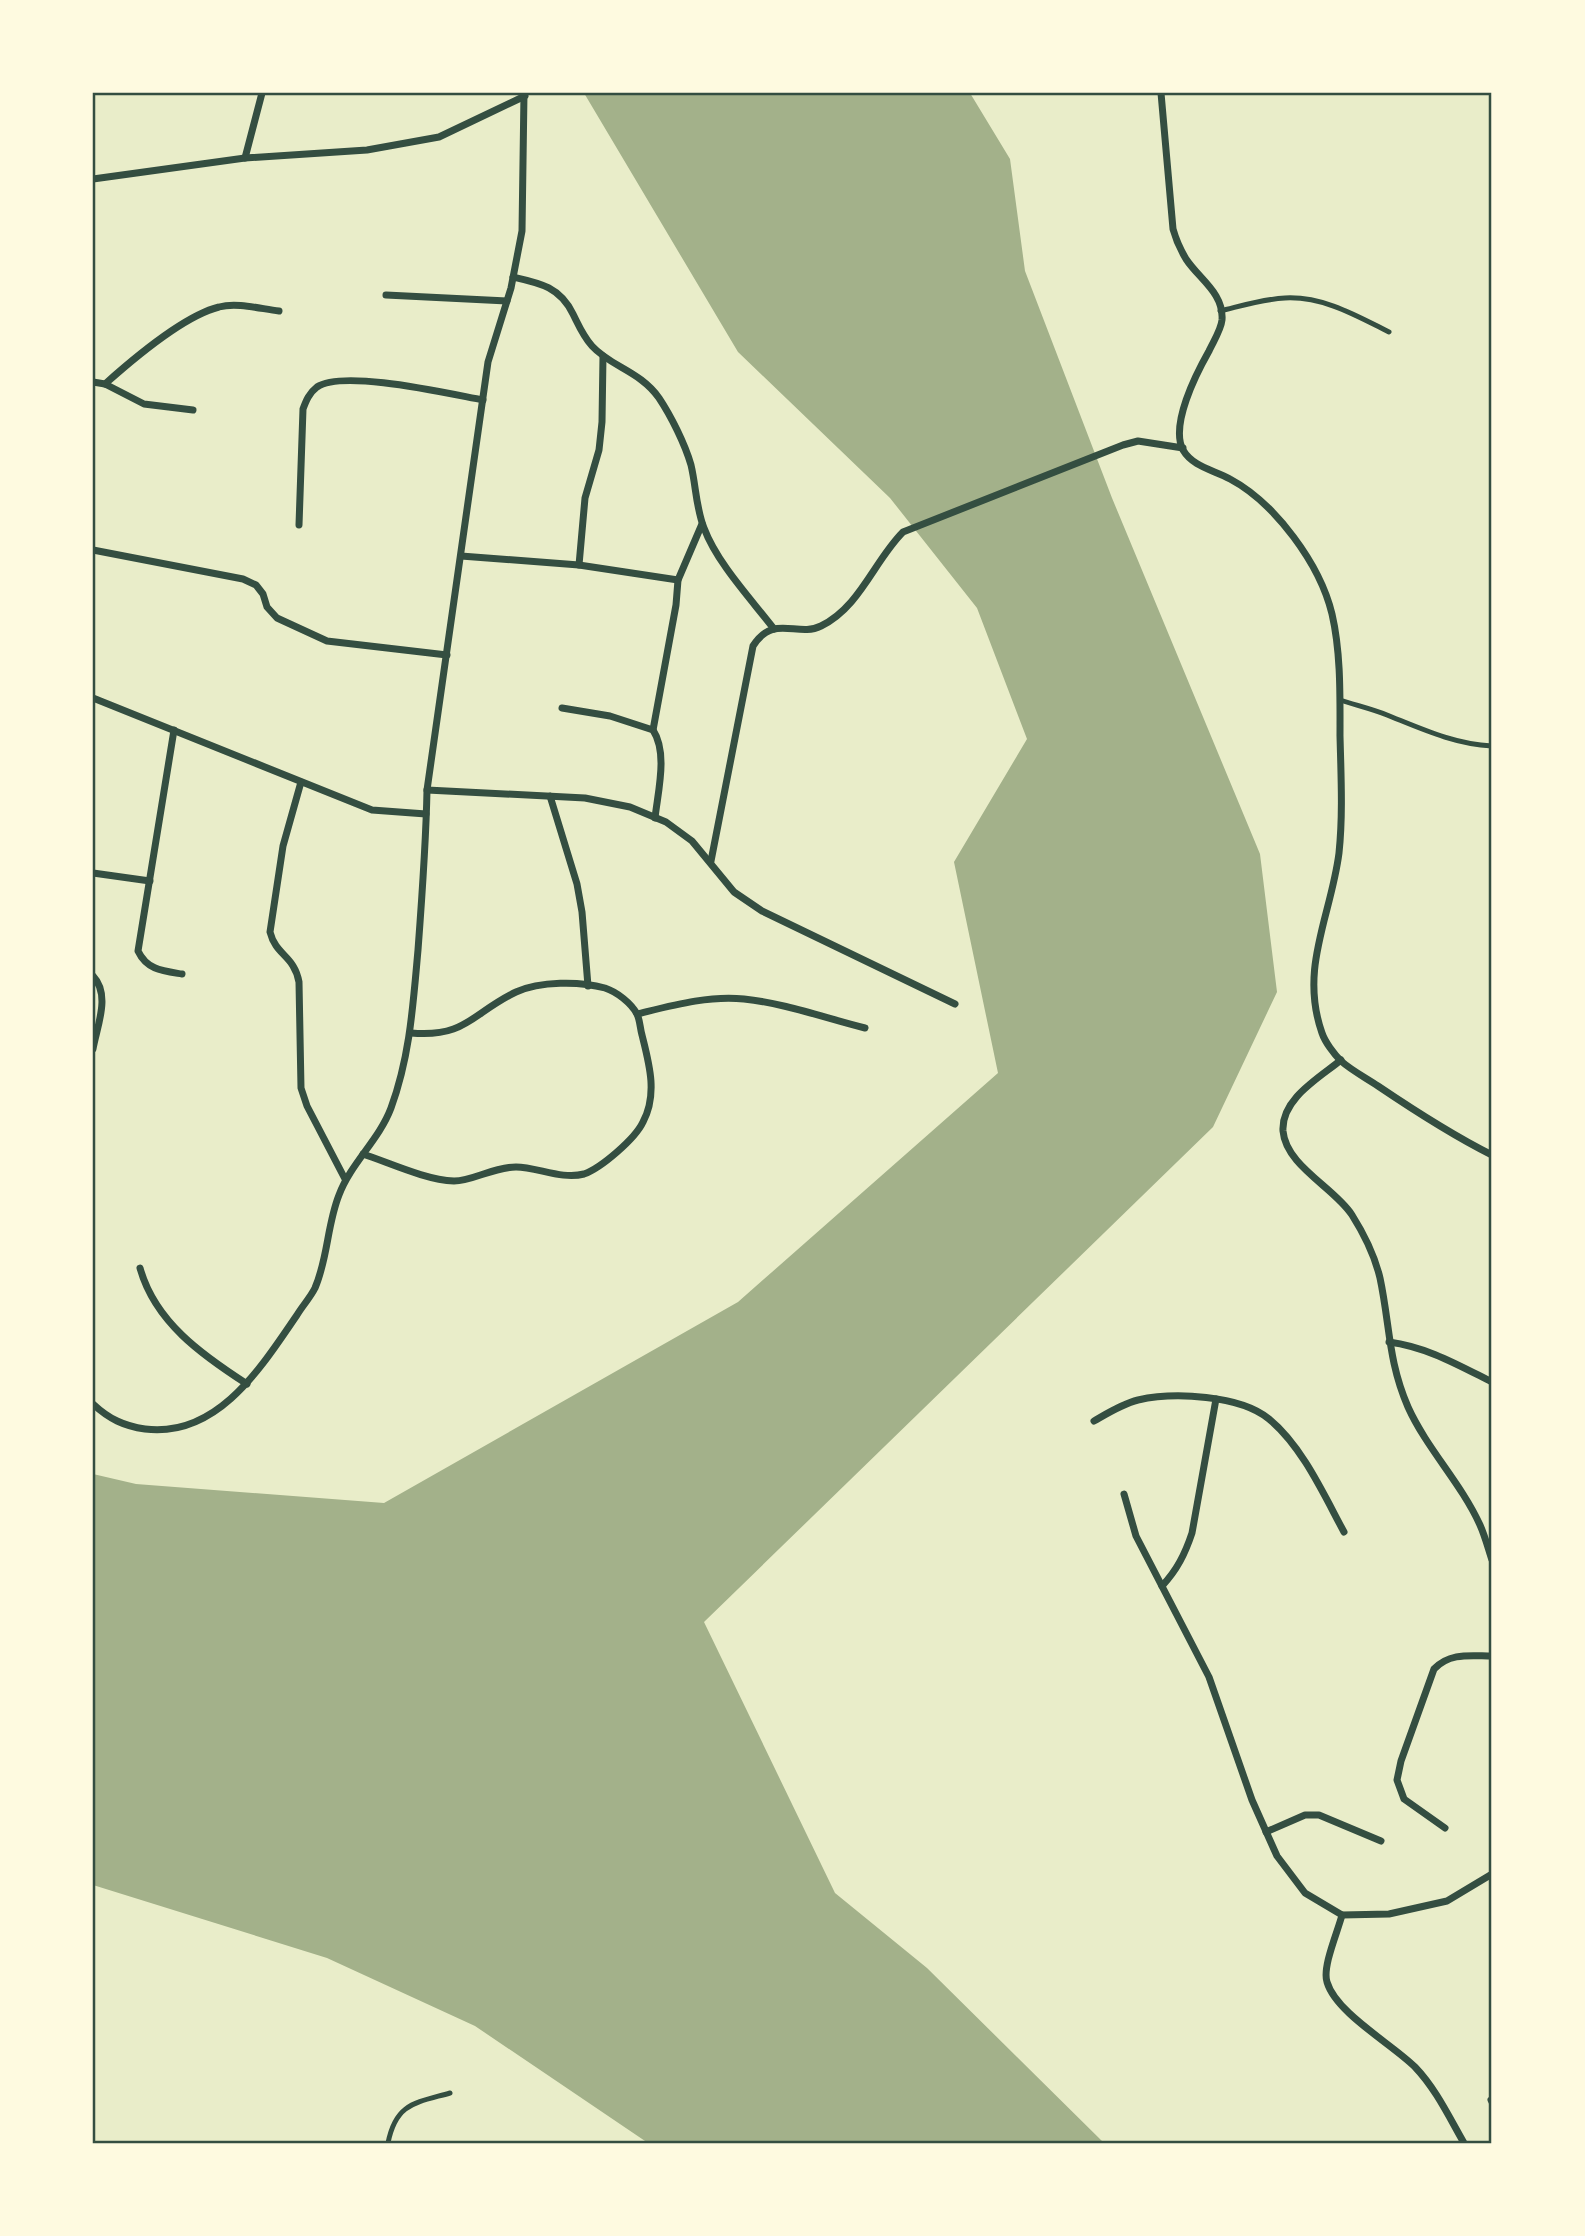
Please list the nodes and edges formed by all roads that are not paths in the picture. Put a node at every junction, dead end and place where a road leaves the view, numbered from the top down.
1 (262, 93) edge
2 (1161, 93) edge
3 (525, 95) edge
4 (245, 158) junction
5 (93, 180) edge
6 (513, 277) junction
7 (386, 295) dead end
8 (507, 301) junction
9 (279, 311) dead end
10 (1220, 311) junction
11 (1389, 332) dead end
12 (603, 356) junction
13 (93, 382) edge
14 (105, 384) junction
15 (483, 400) junction
16 (192, 410) dead end
17 (1182, 449) junction
18 (702, 523) junction
19 (299, 525) dead end
20 (93, 550) edge
21 (461, 556) junction
22 (579, 565) junction
23 (678, 580) junction
24 (774, 629) junction
25 (446, 655) junction
26 (93, 698) edge
27 (1340, 700) junction
28 (562, 708) dead end
29 (174, 730) junction
30 (653, 730) junction
31 (1492, 746) edge
32 (301, 782) junction
33 (427, 790) junction
34 (550, 796) junction
35 (426, 814) junction
36 (655, 818) junction
37 (711, 861) junction
38 (93, 873) edge
39 (150, 881) junction
40 (182, 974) dead end
41 (93, 976) edge
42 (588, 986) junction
43 (955, 1003) dead end
44 (637, 1014) junction
45 (865, 1028) dead end
46 (411, 1033) junction
47 (93, 1049) edge
48 (1341, 1060) junction
49 (363, 1154) junction
50 (1492, 1155) edge
51 (345, 1179) junction
52 (140, 1268) dead end
53 (1389, 1342) junction
54 (1492, 1382) edge
55 (247, 1384) junction
56 (1216, 1399) junction
57 (93, 1404) edge
58 (1094, 1421) dead end
59 (1124, 1494) dead end
60 (1343, 1532) dead end
61 (1492, 1560) edge
62 (1162, 1586) junction
63 (1492, 1656) edge
64 (1444, 1828) dead end
65 (1266, 1832) junction
66 (1381, 1841) dead end
67 (1492, 1874) edge
68 (1342, 1915) junction
69 (450, 2093) dead end
70 (388, 2143) edge
71 (1464, 2143) edge

1 - 4 street
2 - 10 street
3 - 4 street
3 - 6 street
4 - 5 street
6 - 8 street
6 - 12 street
7 - 8 street
8 - 15 street
9 - 14 street
10 - 11 lane
10 - 17 street
12 - 18 street
12 - 22 street
13 - 14 street
14 - 16 street
15 - 19 street
15 - 21 street
17 - 24 street
17 - 27 street
18 - 23 street
18 - 24 street
20 - 25 street
21 - 22 street
21 - 25 street
22 - 23 street
23 - 30 street
24 - 37 street
25 - 33 street
26 - 29 street
27 - 31 lane
27 - 48 street
28 - 30 street
29 - 32 street
29 - 39 street
30 - 36 street
32 - 35 street
32 - 51 street
33 - 34 street
33 - 35 street
34 - 36 street
34 - 42 street
35 - 46 street
36 - 37 street
37 - 43 street
38 - 39 street
39 - 40 street
41 - 47 street
42 - 44 street
42 - 46 street
44 - 45 street
44 - 49 street
46 - 49 street
48 - 50 street
48 - 53 street
49 - 51 street
51 - 55 street
52 - 55 street
53 - 54 street
53 - 61 street
55 - 57 street
56 - 58 street
56 - 60 street
56 - 62 street
59 - 62 street
62 - 65 street
63 - 64 street
65 - 66 street
65 - 68 street
67 - 68 street
68 - 71 street
69 - 70 lane

